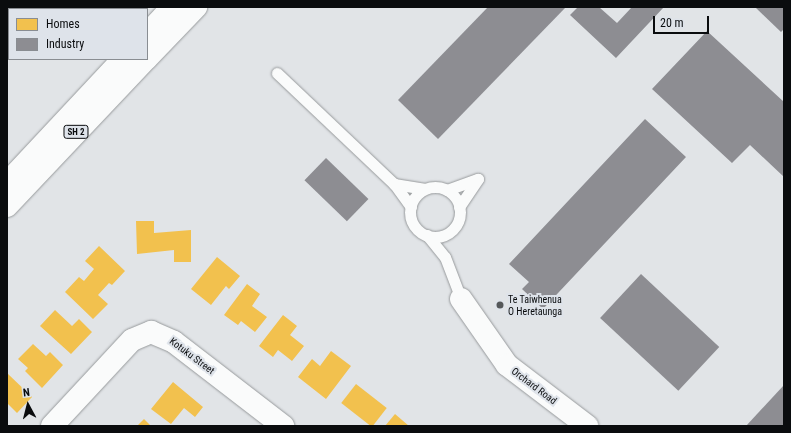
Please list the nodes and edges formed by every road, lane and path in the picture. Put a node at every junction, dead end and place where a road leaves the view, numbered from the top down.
1 (172, 7) edge
2 (196, 7) edge
3 (148, 33) edge
4 (148, 56) edge
5 (122, 60) edge
6 (144, 60) edge
7 (277, 73) dead end
8 (7, 182) edge
9 (394, 184) junction
10 (424, 189) junction
11 (447, 190) junction
12 (7, 206) edge
13 (411, 207) junction
14 (459, 207) junction
15 (449, 232) junction
16 (427, 235) junction
17 (445, 257) junction
18 (461, 299) joint
19 (52, 426) edge
20 (284, 426) edge
21 (587, 426) edge

1 - 3 main road
2 - 4 main road, SH 2
5 - 8 main road, SH 2
6 - 12 main road, SH 2
7 - 9 lane
9 - 10 lane
9 - 13 lane
10 - 11 lane
10 - 13 lane
11 - 14 lane
11 - 14 lane
13 - 16 lane
14 - 15 lane
15 - 16 lane
15 - 17 lane
16 - 17 lane
17 - 18 lane
18 - 21 main road, Orchard Road
19 - 20 main road, Kotuku Street

